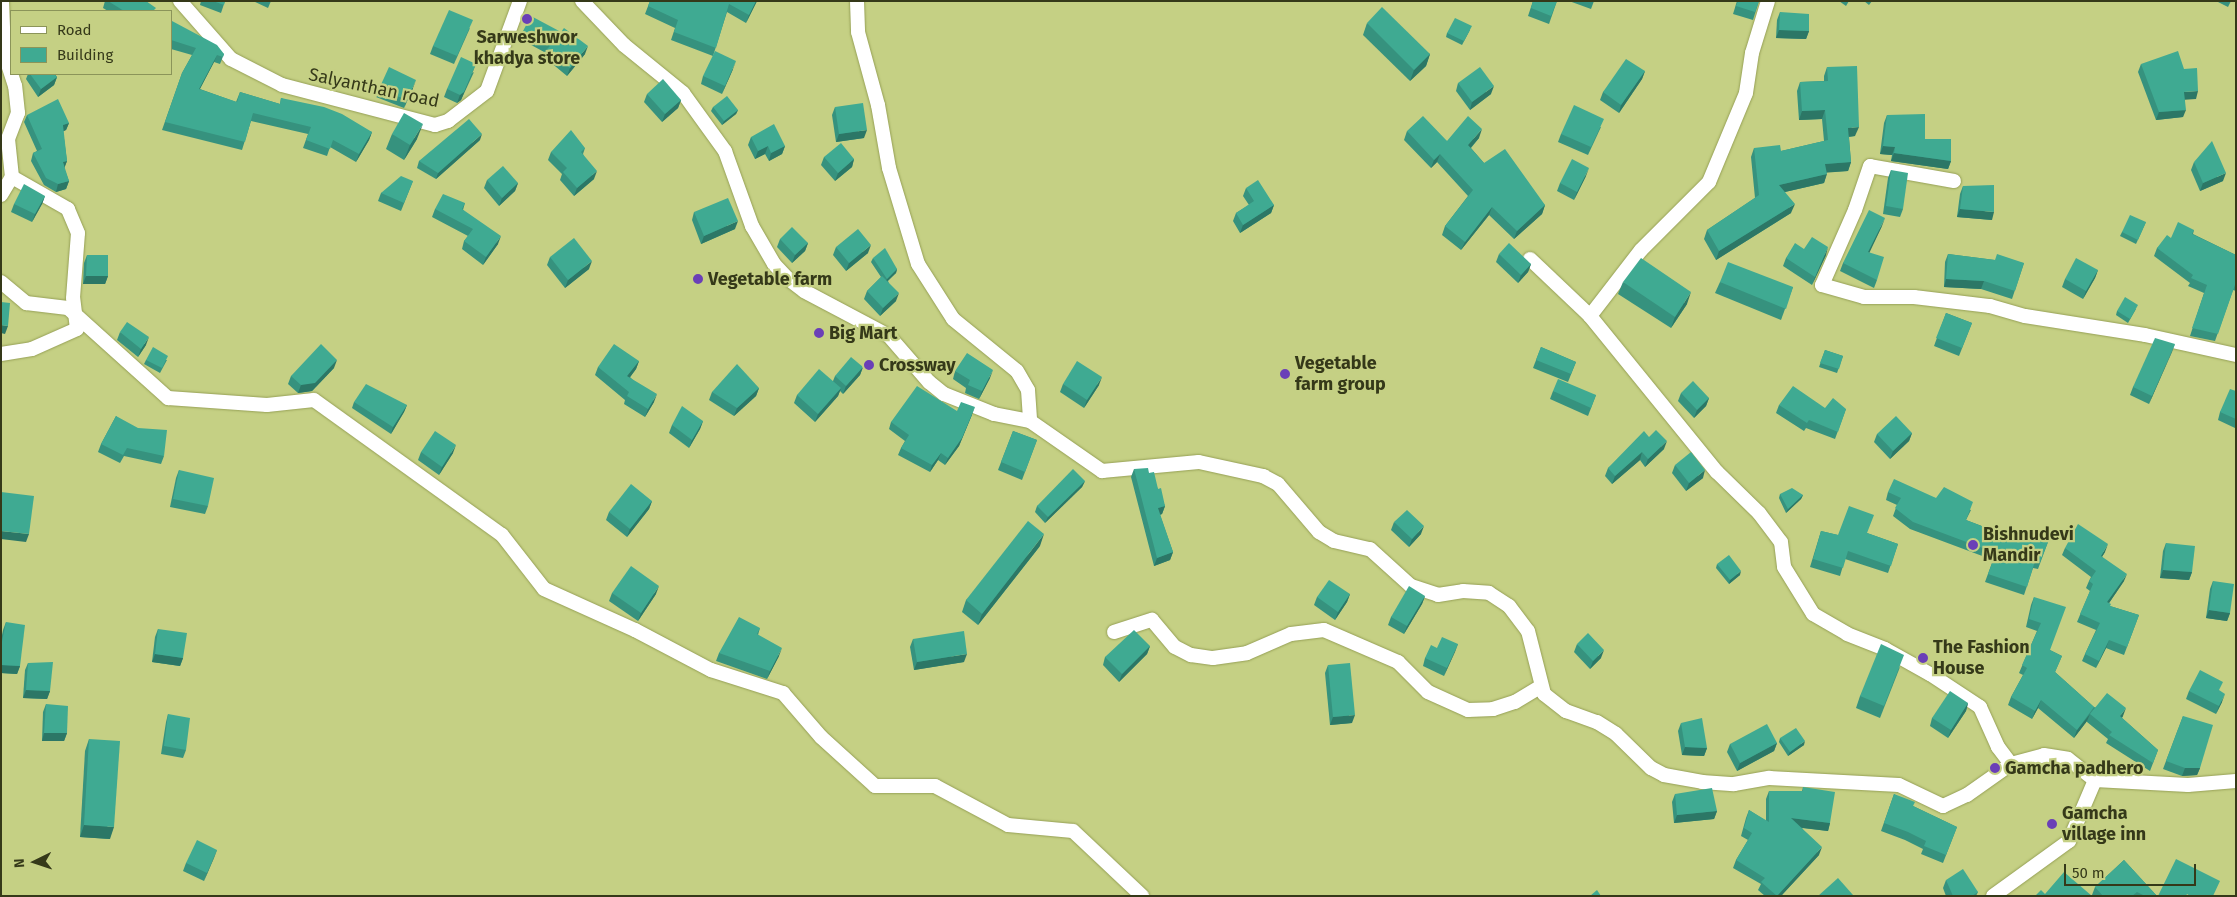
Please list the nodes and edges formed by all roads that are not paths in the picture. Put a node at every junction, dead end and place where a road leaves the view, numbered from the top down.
1 (2, 1) edge
2 (180, 1) edge
3 (520, 1) edge
4 (582, 1) edge
5 (856, 1) edge
6 (1768, 1) edge
7 (10, 71) edge
8 (11, 75) edge
9 (12, 177) junction
10 (1954, 181) dead end
11 (1, 195) edge
12 (1530, 260) edge
13 (1, 282) edge
14 (1590, 316) junction
15 (78, 317) junction
16 (1, 354) edge
17 (2236, 355) edge
18 (1030, 421) junction
19 (1114, 632) dead end
20 (1540, 687) junction
21 (2011, 764) junction
22 (2095, 780) junction
23 (2236, 781) edge
24 (1142, 896) edge
25 (1993, 896) edge

1 - 7 street
2 - 3 street, Salyanthan road
4 - 18 street
5 - 18 street
6 - 14 street
8 - 9 street
9 - 11 street
9 - 15 street
10 - 17 street
12 - 14 street
13 - 15 street
14 - 21 street
15 - 16 street
15 - 24 street
18 - 20 street
19 - 20 street
20 - 21 street
21 - 22 street
22 - 23 street
22 - 25 street

